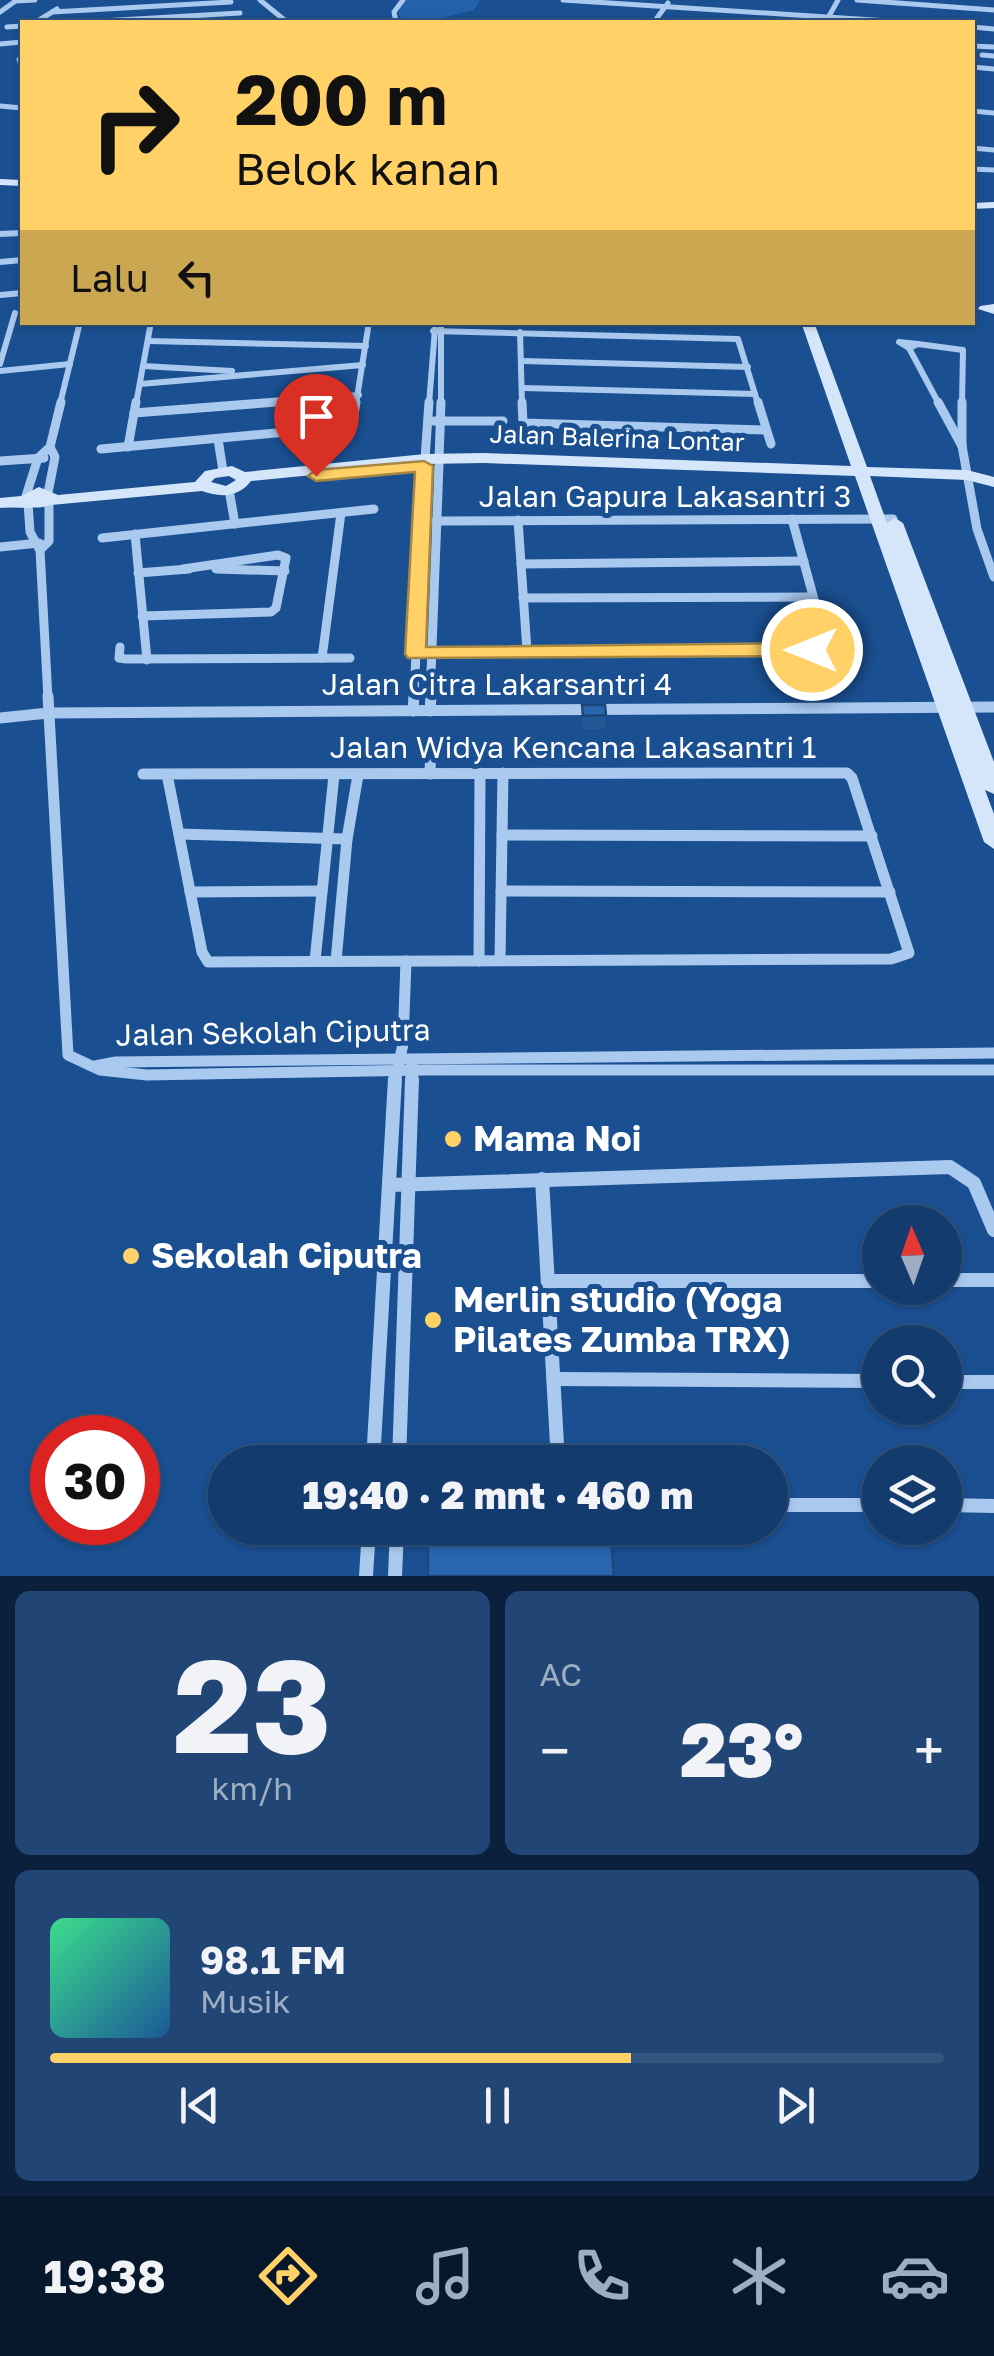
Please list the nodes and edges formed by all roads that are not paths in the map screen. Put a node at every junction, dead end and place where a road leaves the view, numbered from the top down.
1 (16, 0) edge
2 (35, 0) edge
3 (260, 0) edge
4 (563, 0) edge
5 (670, 0) edge
6 (838, 0) edge
7 (857, 0) edge
8 (877, 1) edge
9 (231, 2) edge
10 (212, 3) junction
11 (732, 3) dead end
12 (900, 3) junction
13 (929, 3) edge
14 (2, 4) edge
15 (780, 6) dead end
16 (665, 7) junction
17 (715, 10) junction
18 (994, 10) edge
19 (723, 11) junction
20 (896, 11) dead end
21 (240, 13) dead end
22 (224, 14) junction
23 (773, 14) junction
24 (828, 18) junction
25 (708, 19) dead end
26 (39, 20) edge
27 (146, 20) edge
28 (285, 20) edge
29 (655, 20) edge
30 (866, 20) edge
31 (20, 26) edge
32 (7, 27) dead end
33 (982, 55) dead end
34 (994, 56) edge
35 (0, 320) edge
36 (79, 325) edge
37 (150, 325) edge
38 (369, 325) edge
39 (808, 325) edge
40 (820, 325) edge
41 (440, 328) edge
42 (520, 332) junction
43 (148, 340) junction
44 (3, 344) edge
45 (366, 346) junction
46 (432, 354) junction
47 (443, 354) junction
48 (522, 361) junction
49 (70, 364) junction
50 (143, 366) junction
51 (363, 366) junction
52 (748, 367) junction
53 (0, 368) edge
54 (269, 374) junction
55 (140, 384) junction
56 (522, 388) junction
57 (755, 394) junction
58 (359, 395) junction
59 (134, 414) junction
60 (427, 420) junction
61 (440, 421) junction
62 (504, 421) dead end
63 (766, 430) junction
64 (218, 439) junction
65 (771, 444) dead end
66 (962, 446) junction
67 (128, 447) junction
68 (101, 449) dead end
69 (52, 452) junction
70 (38, 458) junction
71 (0, 461) edge
72 (432, 462) junction
73 (223, 471) junction
74 (870, 476) junction
75 (968, 479) junction
76 (991, 481) edge
77 (203, 483) junction
78 (239, 483) junction
79 (49, 497) junction
80 (26, 500) junction
81 (0, 503) edge
82 (374, 510) dead end
83 (341, 512) junction
84 (792, 519) junction
85 (886, 519) junction
86 (436, 520) junction
87 (518, 520) junction
88 (236, 524) junction
89 (135, 534) junction
90 (102, 538) dead end
91 (0, 547) edge
92 (37, 547) junction
93 (420, 552) junction
94 (436, 552) junction
95 (804, 561) junction
96 (521, 564) junction
97 (182, 569) junction
98 (284, 571) junction
99 (138, 573) junction
100 (994, 577) edge
101 (814, 597) junction
102 (524, 598) junction
103 (142, 616) junction
104 (120, 647) dead end
105 (527, 651) junction
106 (432, 653) junction
107 (416, 654) junction
108 (322, 658) junction
109 (350, 658) dead end
110 (147, 660) junction
111 (994, 706) edge
112 (955, 707) junction
113 (413, 710) junction
114 (430, 710) junction
115 (48, 713) junction
116 (0, 718) edge
117 (431, 740) dead end
118 (480, 773) junction
119 (503, 773) junction
120 (143, 774) dead end
121 (167, 774) junction
122 (430, 774) junction
123 (334, 775) junction
124 (358, 775) junction
125 (994, 788) edge
126 (179, 834) junction
127 (502, 835) junction
128 (872, 836) junction
129 (328, 838) junction
130 (347, 838) junction
131 (994, 842) edge
132 (322, 891) junction
133 (190, 892) junction
134 (501, 892) junction
135 (890, 892) junction
136 (479, 960) junction
137 (500, 960) junction
138 (315, 961) junction
139 (336, 961) junction
140 (406, 961) junction
141 (994, 1054) edge
142 (404, 1059) junction
143 (994, 1070) edge
144 (542, 1179) junction
145 (409, 1184) junction
146 (390, 1185) junction
147 (994, 1230) edge
148 (862, 1280) edge
149 (962, 1280) edge
150 (994, 1280) edge
151 (550, 1281) junction
152 (554, 1379) junction
153 (862, 1381) edge
154 (962, 1382) edge
155 (994, 1382) edge
156 (374, 1445) edge
157 (400, 1445) edge
158 (557, 1445) edge
159 (788, 1505) edge
160 (862, 1506) edge
161 (962, 1506) edge
162 (994, 1506) edge
163 (368, 1545) edge
164 (396, 1545) edge
165 (366, 1576) edge
166 (395, 1576) edge

1 - 2 street
1 - 14 street
3 - 28 street
4 - 16 street
5 - 16 street
6 - 24 street
7 - 8 street
8 - 12 street
9 - 10 street
10 - 22 street
10 - 26 street
11 - 19 street
12 - 13 street
12 - 20 street
13 - 18 street
15 - 23 street
16 - 17 street
16 - 29 street
17 - 19 street
17 - 25 street
19 - 23 street
21 - 22 street
22 - 27 street
23 - 24 street
24 - 30 street
31 - 32 street
33 - 34 street
35 - 44 street
36 - 49 street
37 - 43 street
38 - 45 street
39 - 74 street
40 - 74 street
41 - 42 street
41 - 46 street
41 - 47 street
42 - 48 street
42 - 52 street
43 - 45 street
43 - 50 street
44 - 53 street
45 - 51 street
46 - 47 street
46 - 60 street
47 - 61 street
48 - 52 street
48 - 56 street
49 - 53 street
49 - 69 street
50 - 54 street
50 - 55 street
51 - 54 street
51 - 58 street
52 - 57 street
54 - 55 street
55 - 59 street
56 - 57 street
56 - 63 street
57 - 63 street
58 - 59 street
58 - 64 street
59 - 67 street
60 - 61 street
60 - 72 street
61 - 62 street
61 - 72 street
63 - 65 street
64 - 67 street
64 - 73 street
66 - 66 street
66 - 75 street
67 - 68 street
69 - 70 street
69 - 79 street
70 - 71 street
70 - 80 street
72 - 74 street, Jalan Balerina Lontar
72 - 78 street, Jalan Balerina Lontar
72 - 86 street
72 - 93 street
73 - 77 street
73 - 78 street
74 - 75 street, Jalan Balerina Lontar
74 - 85 street
75 - 76 street, Jalan Balerina Lontar
75 - 100 street
77 - 78 street
77 - 79 street
78 - 88 street
79 - 80 street
79 - 92 street
80 - 81 street
80 - 92 street
82 - 83 street
83 - 88 street
83 - 108 street
84 - 85 street, Jalan Gapura Lakasantri 3
84 - 87 street, Jalan Gapura Lakasantri 3
84 - 95 street
85 - 112 street
86 - 87 street, Jalan Gapura Lakasantri 3
86 - 94 street
87 - 96 street
88 - 89 street
89 - 90 street
89 - 99 street
91 - 92 street
92 - 115 street
93 - 94 street
93 - 107 street
94 - 106 street
95 - 96 street
95 - 101 street
96 - 102 street
97 - 98 street
97 - 98 street
97 - 99 street
98 - 103 street
99 - 103 street
101 - 102 street
101 - 105 street
102 - 105 street
103 - 110 street
104 - 110 street
105 - 106 street
106 - 107 street
106 - 114 street
107 - 113 street
108 - 109 street
108 - 110 street
111 - 112 street, Jalan Citra Lakarsantri 4
112 - 114 street, Jalan Citra Lakarsantri 4
112 - 125 street
112 - 131 street
113 - 114 street, Jalan Citra Lakarsantri 4
113 - 115 street, Jalan Citra Lakarsantri 4
115 - 116 street, Jalan Citra Lakarsantri 4
115 - 142 street, Jalan Sekolah Ciputra
117 - 122 street
118 - 119 street, Jalan Widya Kencana Lakasantri 1
118 - 122 street, Jalan Widya Kencana Lakasantri 1
118 - 136 street
119 - 127 street
119 - 128 street, Jalan Widya Kencana Lakasantri 1
120 - 121 street, Jalan Widya Kencana Lakasantri 1
121 - 123 street, Jalan Widya Kencana Lakasantri 1
121 - 126 street
122 - 124 street, Jalan Widya Kencana Lakasantri 1
123 - 124 street, Jalan Widya Kencana Lakasantri 1
123 - 129 street
124 - 130 street
126 - 129 street
126 - 133 street
127 - 128 street
127 - 134 street
128 - 135 street, Jalan Widya Kencana Lakasantri 1
129 - 130 street
129 - 132 street
130 - 139 street
132 - 133 street
132 - 138 street
133 - 138 street, Jalan Widya Kencana Lakasantri 1
134 - 135 street
134 - 137 street
135 - 137 street, Jalan Widya Kencana Lakasantri 1
136 - 137 street, Jalan Widya Kencana Lakasantri 1
136 - 140 street, Jalan Widya Kencana Lakasantri 1
138 - 139 street, Jalan Widya Kencana Lakasantri 1
139 - 140 street, Jalan Widya Kencana Lakasantri 1
140 - 142 street
141 - 142 street, Jalan Sekolah Ciputra
142 - 143 street, Jalan Sekolah Ciputra
142 - 145 street
142 - 146 street
144 - 145 street
144 - 147 street
144 - 151 street
145 - 146 street
145 - 157 street
146 - 156 street
148 - 151 street
149 - 150 street
151 - 152 street
152 - 153 street
152 - 158 street
154 - 155 street
159 - 160 street
161 - 162 street
163 - 165 street
164 - 166 street

